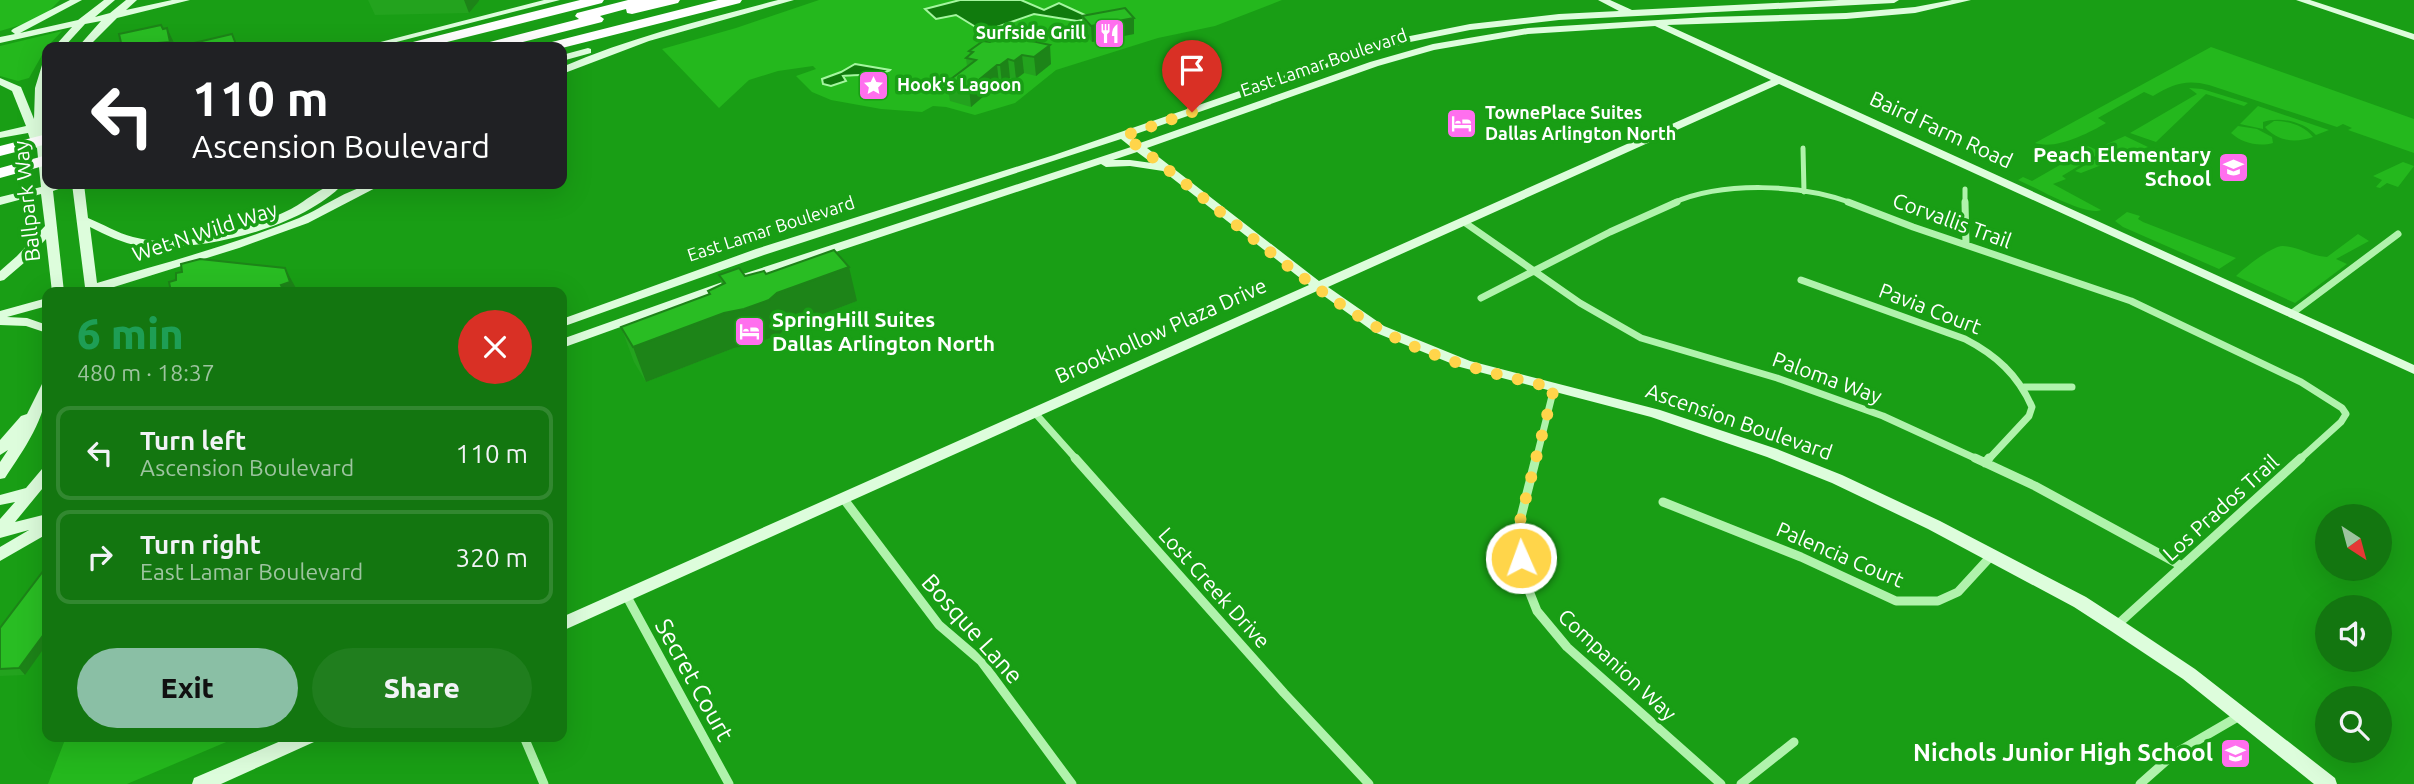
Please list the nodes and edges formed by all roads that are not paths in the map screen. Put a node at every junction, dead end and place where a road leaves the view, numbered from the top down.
1 (77, 0) edge
2 (110, 0) edge
3 (132, 0) edge
4 (185, 0) edge
5 (555, 0) edge
6 (597, 0) edge
7 (630, 0) edge
8 (644, 0) edge
9 (673, 0) edge
10 (695, 0) edge
11 (735, 0) edge
12 (789, 0) edge
13 (1595, 0) edge
14 (1603, 0) edge
15 (1894, 0) edge
16 (1902, 0) edge
17 (1966, 0) edge
18 (2301, 0) edge
19 (1915, 10) junction
20 (1632, 13) junction
21 (1590, 15) junction
22 (1707, 20) junction
23 (1655, 23) junction
24 (66, 25) junction
25 (666, 32) junction
26 (534, 35) junction
27 (2414, 37) edge
28 (0, 40) edge
29 (64, 42) edge
30 (87, 42) edge
31 (386, 42) edge
32 (430, 42) edge
33 (465, 42) edge
34 (478, 42) edge
35 (507, 42) edge
36 (567, 42) edge
37 (1707, 47) junction
38 (1375, 48) junction
39 (567, 57) edge
40 (1391, 58) junction
41 (567, 69) edge
42 (1780, 80) junction
43 (0, 81) edge
44 (42, 81) edge
45 (42, 126) edge
46 (42, 134) edge
47 (42, 134) edge
48 (0, 135) edge
49 (1124, 136) junction
50 (42, 140) edge
51 (0, 142) edge
52 (1139, 147) junction
53 (1803, 148) dead end
54 (0, 151) edge
55 (42, 151) edge
56 (42, 159) edge
57 (42, 160) edge
58 (42, 160) edge
59 (0, 161) edge
60 (42, 161) edge
61 (0, 166) edge
62 (1169, 170) junction
63 (1066, 172) junction
64 (0, 173) edge
65 (0, 186) edge
66 (47, 189) edge
67 (47, 189) edge
68 (330, 189) edge
69 (367, 189) edge
70 (79, 190) edge
71 (1965, 190) dead end
72 (1804, 192) junction
73 (0, 201) edge
74 (84, 220) junction
75 (1464, 222) junction
76 (50, 227) junction
77 (2398, 234) dead end
78 (1966, 245) junction
79 (160, 268) junction
80 (1534, 271) junction
81 (0, 277) edge
82 (1801, 280) dead end
83 (1318, 286) junction
84 (57, 287) edge
85 (88, 287) edge
86 (101, 287) edge
87 (125, 287) edge
88 (1481, 298) dead end
89 (42, 303) edge
90 (2291, 314) junction
91 (0, 315) edge
92 (0, 321) edge
93 (567, 321) edge
94 (42, 327) edge
95 (567, 342) edge
96 (2414, 370) edge
97 (2024, 387) junction
98 (2072, 387) dead end
99 (1554, 388) junction
100 (42, 397) edge
101 (38, 405) junction
102 (1035, 413) junction
103 (2346, 414) joint
104 (0, 450) edge
105 (1985, 463) junction
106 (0, 474) edge
107 (40, 490) edge
108 (843, 498) junction
109 (0, 500) edge
110 (1663, 502) dead end
111 (42, 521) edge
112 (42, 530) edge
113 (0, 531) edge
114 (0, 555) edge
115 (1993, 555) junction
116 (2182, 566) junction
117 (626, 596) junction
118 (567, 622) edge
119 (2117, 626) junction
120 (2241, 715) junction
121 (299, 742) edge
122 (526, 742) edge
123 (1794, 742) dead end
124 (223, 780) edge
125 (201, 784) edge
126 (544, 784) edge
127 (729, 784) edge
128 (1072, 784) edge
129 (1369, 784) edge
130 (1721, 784) edge
131 (1741, 784) edge
132 (2140, 784) edge
133 (2328, 784) edge

1 - 24 main road
1 - 28 main road
2 - 29 main road
3 - 30 main road
4 - 24 main road
5 - 31 main road
6 - 32 highway
7 - 33 highway
8 - 34 highway
9 - 26 highway
10 - 26 highway
11 - 36 highway
12 - 25 main road
13 - 21 main road
14 - 20 main road, Baird Farm Road
15 - 20 main road, East Lamar Boulevard
16 - 19 main road
17 - 19 main road, East Lamar Boulevard
18 - 27 main road
19 - 22 main road, East Lamar Boulevard
20 - 21 main road, East Lamar Boulevard
20 - 23 main road, Baird Farm Road
21 - 38 main road, East Lamar Boulevard
22 - 23 main road, East Lamar Boulevard
22 - 37 main road
23 - 37 main road, Baird Farm Road
23 - 40 main road, East Lamar Boulevard
24 - 28 main road
25 - 39 main road
25 - 41 main road
26 - 35 highway
37 - 42 main road, Baird Farm Road
38 - 40 main road
38 - 49 main road, East Lamar Boulevard
40 - 52 main road, East Lamar Boulevard
42 - 75 main road, Brookhollow Plaza Drive
42 - 90 main road, Baird Farm Road
43 - 55 main road
44 - 46 main road, Ballpark Way
45 - 48 main road
47 - 51 highway
49 - 52 main road, Ascension Boulevard
49 - 93 main road, East Lamar Boulevard
50 - 54 highway
52 - 62 main road, Ascension Boulevard
52 - 63 main road, East Lamar Boulevard
53 - 72 street
56 - 59 highway
57 - 61 highway
58 - 64 highway
60 - 65 highway
62 - 63 main road
62 - 83 main road, Ascension Boulevard
63 - 95 main road, East Lamar Boulevard
66 - 76 main road, Ballpark Way
67 - 73 main road
68 - 74 main road
69 - 79 main road, Wet N Wild Way
70 - 74 main road
71 - 78 street
72 - 78 street, Corvallis Trail
72 - 80 street, Corvallis Trail
74 - 85 main road
75 - 80 street, Paloma Way
75 - 83 main road, Brookhollow Plaza Drive
76 - 81 main road
76 - 84 main road, Ballpark Way
77 - 90 street
78 - 103 street, Corvallis Trail
79 - 86 main road, Wet N Wild Way
79 - 87 main road
80 - 88 street, Corvallis Trail
80 - 105 street, Paloma Way
82 - 97 street, Pavia Court
83 - 99 main road, Ascension Boulevard
83 - 102 main road, Brookhollow Plaza Drive
89 - 91 main road
90 - 96 main road, Baird Farm Road
92 - 94 main road
97 - 98 street
97 - 105 street
99 - 115 main road, Ascension Boulevard
99 - 130 street, Companion Way
100 - 101 main road
101 - 104 main road
101 - 106 main road
102 - 108 main road, Brookhollow Plaza Drive
102 - 129 street, Lost Creek Drive
103 - 116 street, Los Prados Trail
105 - 116 street, Paloma Way
107 - 109 main road
107 - 113 main road
108 - 117 main road, Brookhollow Plaza Drive
108 - 128 street, Bosque Lane
110 - 115 street, Palencia Court
111 - 113 main road
112 - 114 main road
115 - 119 main road, Ascension Boulevard
116 - 119 street, Los Prados Trail
117 - 118 main road, Brookhollow Plaza Drive
117 - 127 street, Secret Court
119 - 120 main road, Ascension Boulevard
120 - 132 street
120 - 133 main road, Ascension Boulevard
121 - 124 main road
122 - 126 street
123 - 131 street
124 - 125 main road

